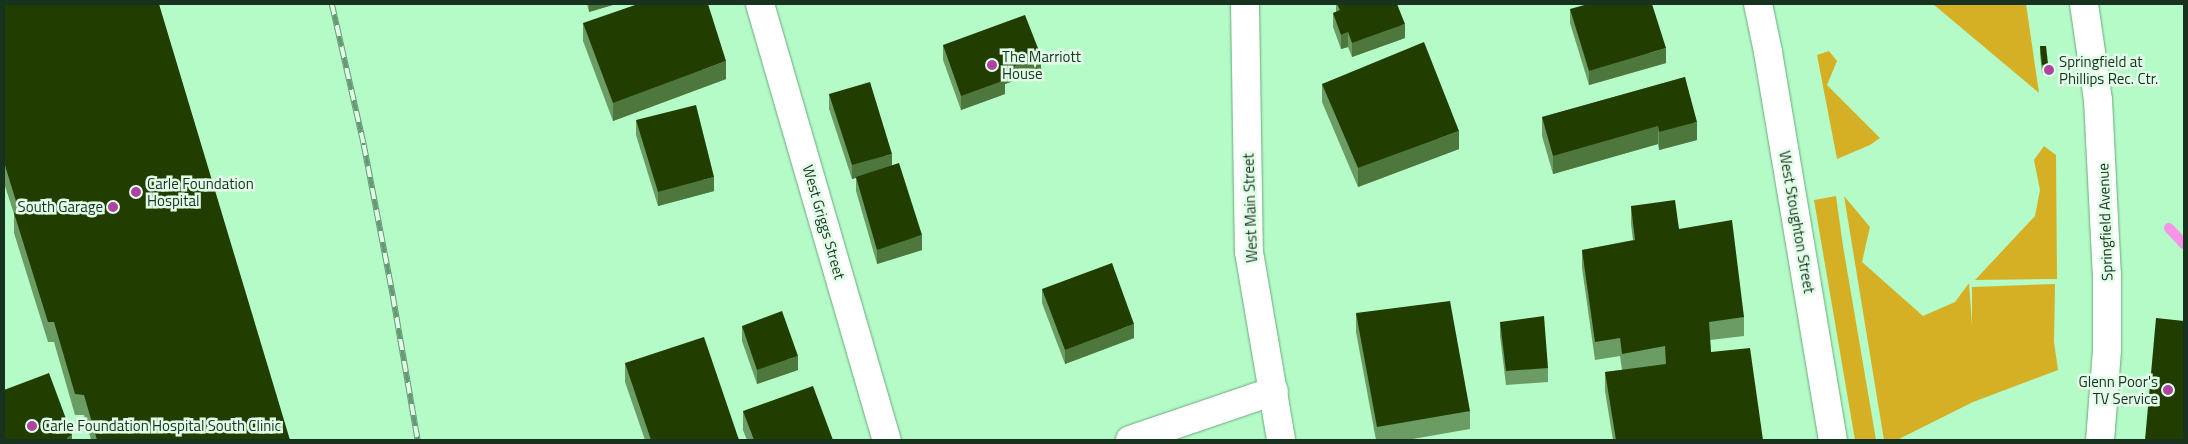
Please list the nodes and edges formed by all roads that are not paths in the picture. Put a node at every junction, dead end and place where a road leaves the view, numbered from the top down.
1 (760, 4) edge
2 (1246, 4) edge
3 (1758, 4) edge
4 (2084, 4) edge
5 (1274, 391) junction
6 (887, 440) edge
7 (1130, 440) edge
8 (1281, 440) edge
9 (1833, 440) edge
10 (2100, 440) edge

1 - 6 street, West Griggs Street
2 - 5 street, West Main Street
3 - 9 street, West Stoughton Street
4 - 10 street, Springfield Avenue
5 - 7 street
5 - 8 street, West Main Street

